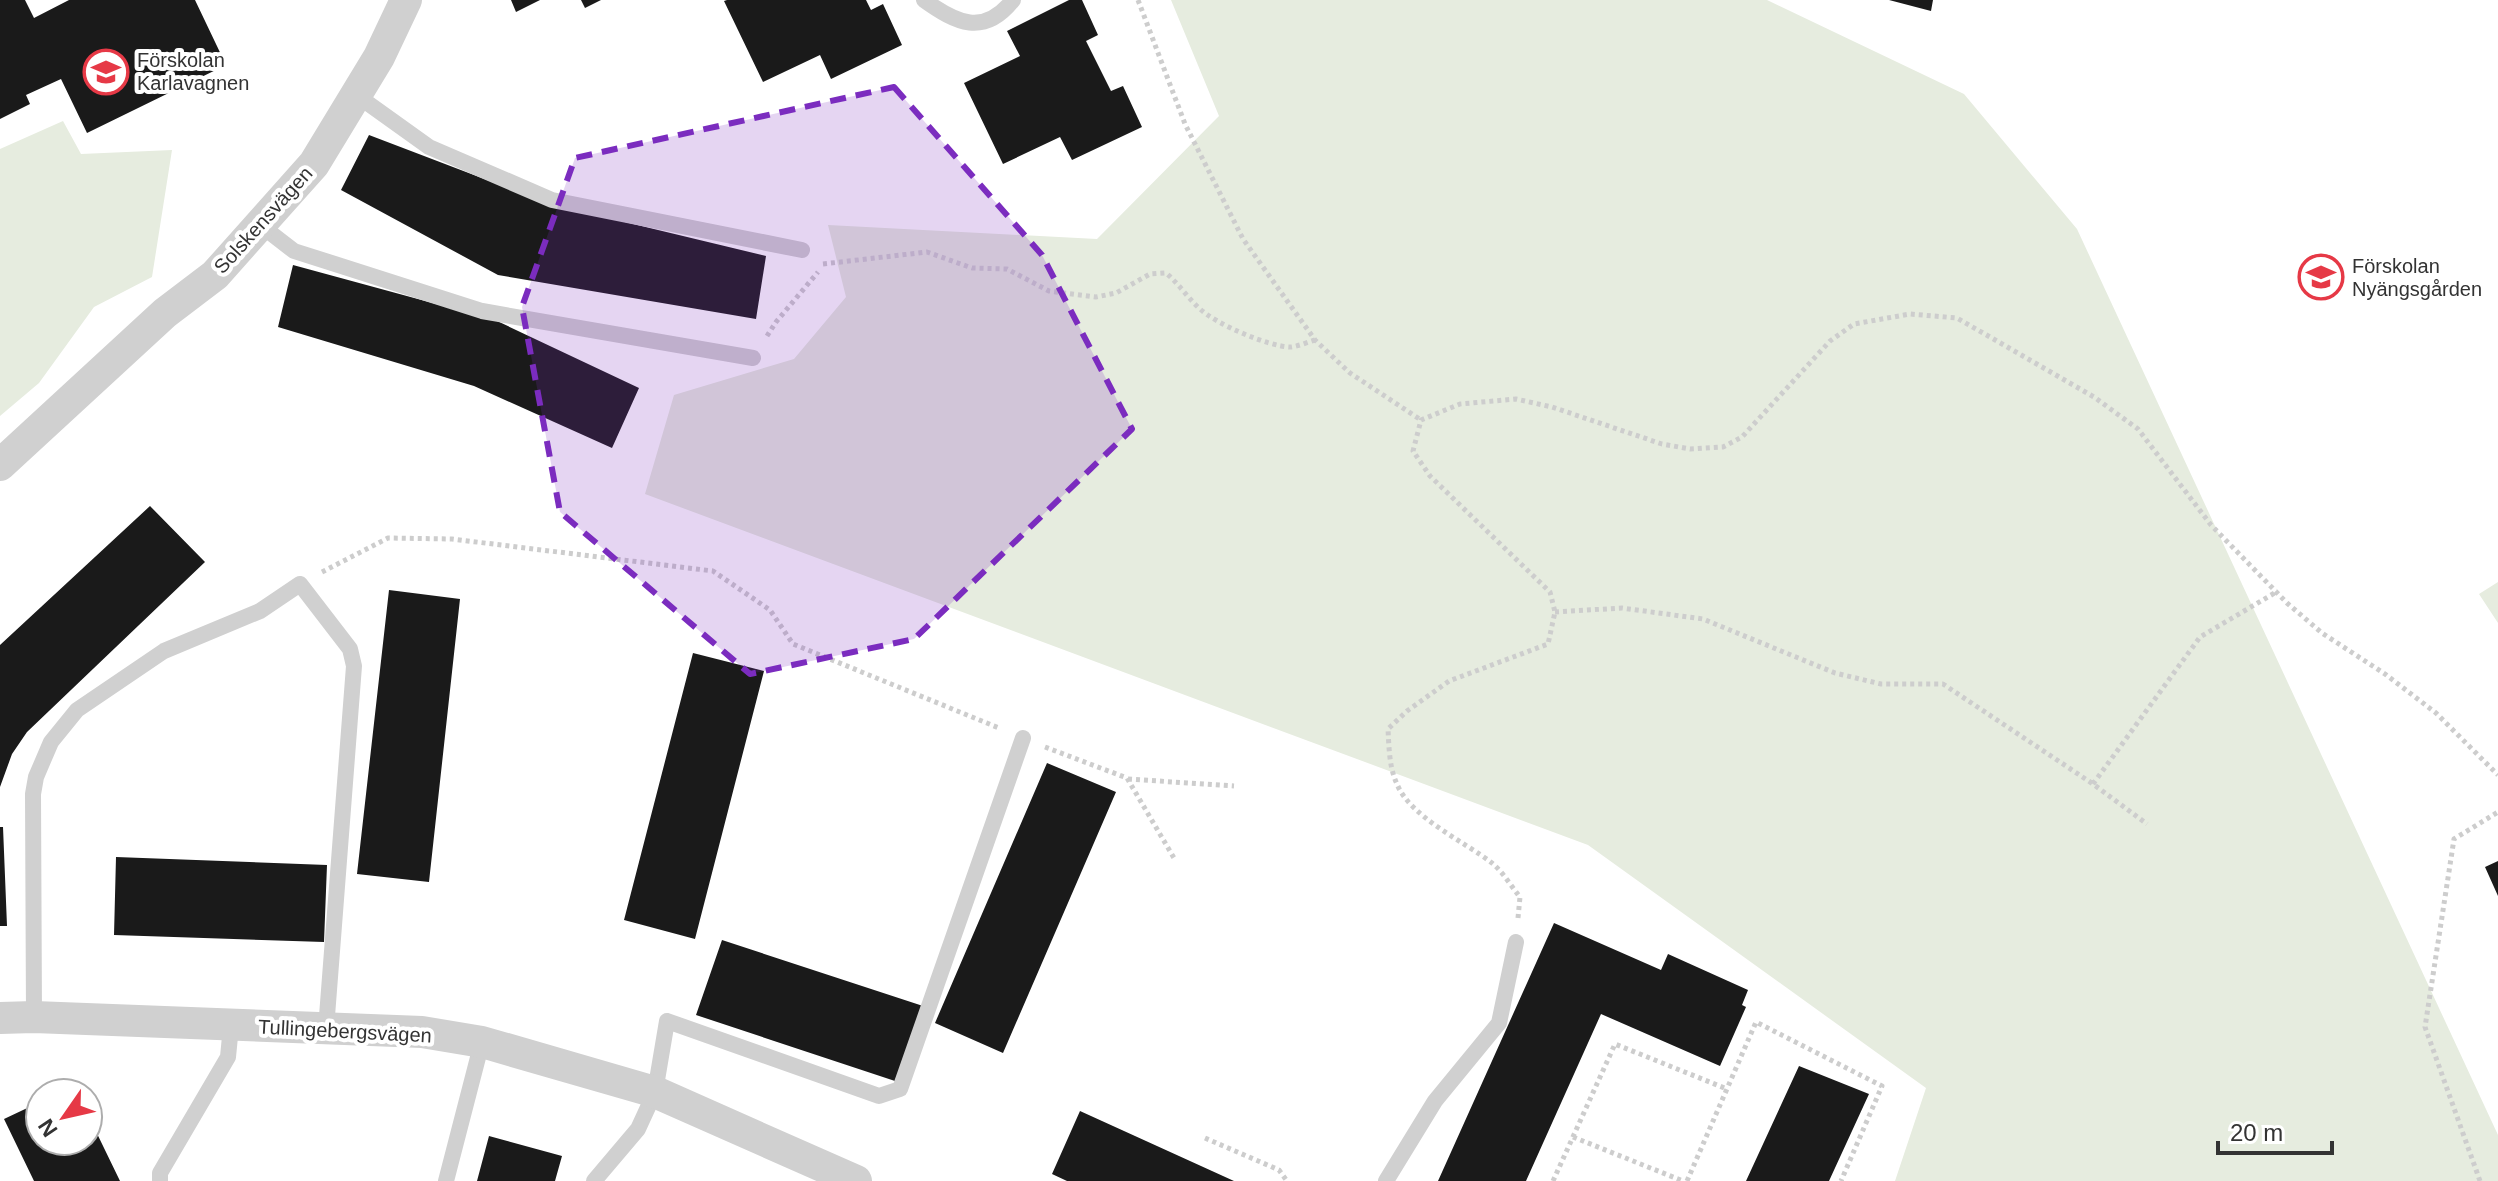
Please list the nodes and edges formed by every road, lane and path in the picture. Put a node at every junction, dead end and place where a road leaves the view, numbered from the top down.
1 (406, 0) edge
2 (924, 0) edge
3 (1013, 0) edge
4 (1138, 0) edge
5 (355, 94) junction
6 (259, 224) junction
7 (802, 250) joint
8 (824, 265) junction
9 (776, 322) dead end
10 (1315, 340) junction
11 (753, 358) dead end
12 (1421, 420) junction
13 (0, 465) edge
14 (300, 584) junction
15 (2278, 591) junction
16 (1555, 612) junction
17 (1023, 738) junction
18 (2498, 775) edge
19 (1127, 778) junction
20 (2093, 784) junction
21 (1234, 786) dead end
22 (2498, 812) edge
23 (2147, 824) dead end
24 (1174, 858) dead end
25 (1516, 942) joint
26 (34, 1017) junction
27 (0, 1018) edge
28 (231, 1026) junction
29 (326, 1029) junction
30 (482, 1042) junction
31 (1727, 1089) junction
32 (655, 1092) junction
33 (1573, 1137) junction
34 (1205, 1138) dead end
35 (851, 1180) edge
36 (160, 1181) edge
37 (446, 1181) edge
38 (594, 1181) edge
39 (1287, 1181) edge
40 (1386, 1181) edge
41 (1553, 1181) edge
42 (1685, 1181) edge
43 (1841, 1181) edge
44 (2480, 1181) edge

1 - 5 street, Solskensvägen
2 - 3 lane
4 - 10 path
5 - 6 street, Solskensvägen
5 - 7 lane
6 - 11 lane
6 - 13 street, Solskensvägen
7 - 8 path
8 - 9 path
8 - 10 path
10 - 12 path
12 - 15 path
12 - 16 path
14 - 17 path
14 - 26 lane
14 - 29 lane
15 - 18 path
15 - 20 path
16 - 20 path
16 - 25 path
17 - 19 path
17 - 32 lane
19 - 21 path
19 - 24 path
20 - 23 path
22 - 44 path
25 - 40 lane
26 - 27 street, Tullingebergsvägen
26 - 28 street, Tullingebergsvägen
28 - 29 street, Tullingebergsvägen
28 - 36 lane
29 - 30 street, Tullingebergsvägen
30 - 32 street, Tullingebergsvägen
30 - 37 lane
31 - 33 path
31 - 42 path
31 - 43 path
32 - 35 street, Tullingebergsvägen
32 - 38 lane
33 - 41 path
33 - 42 path
34 - 39 path

